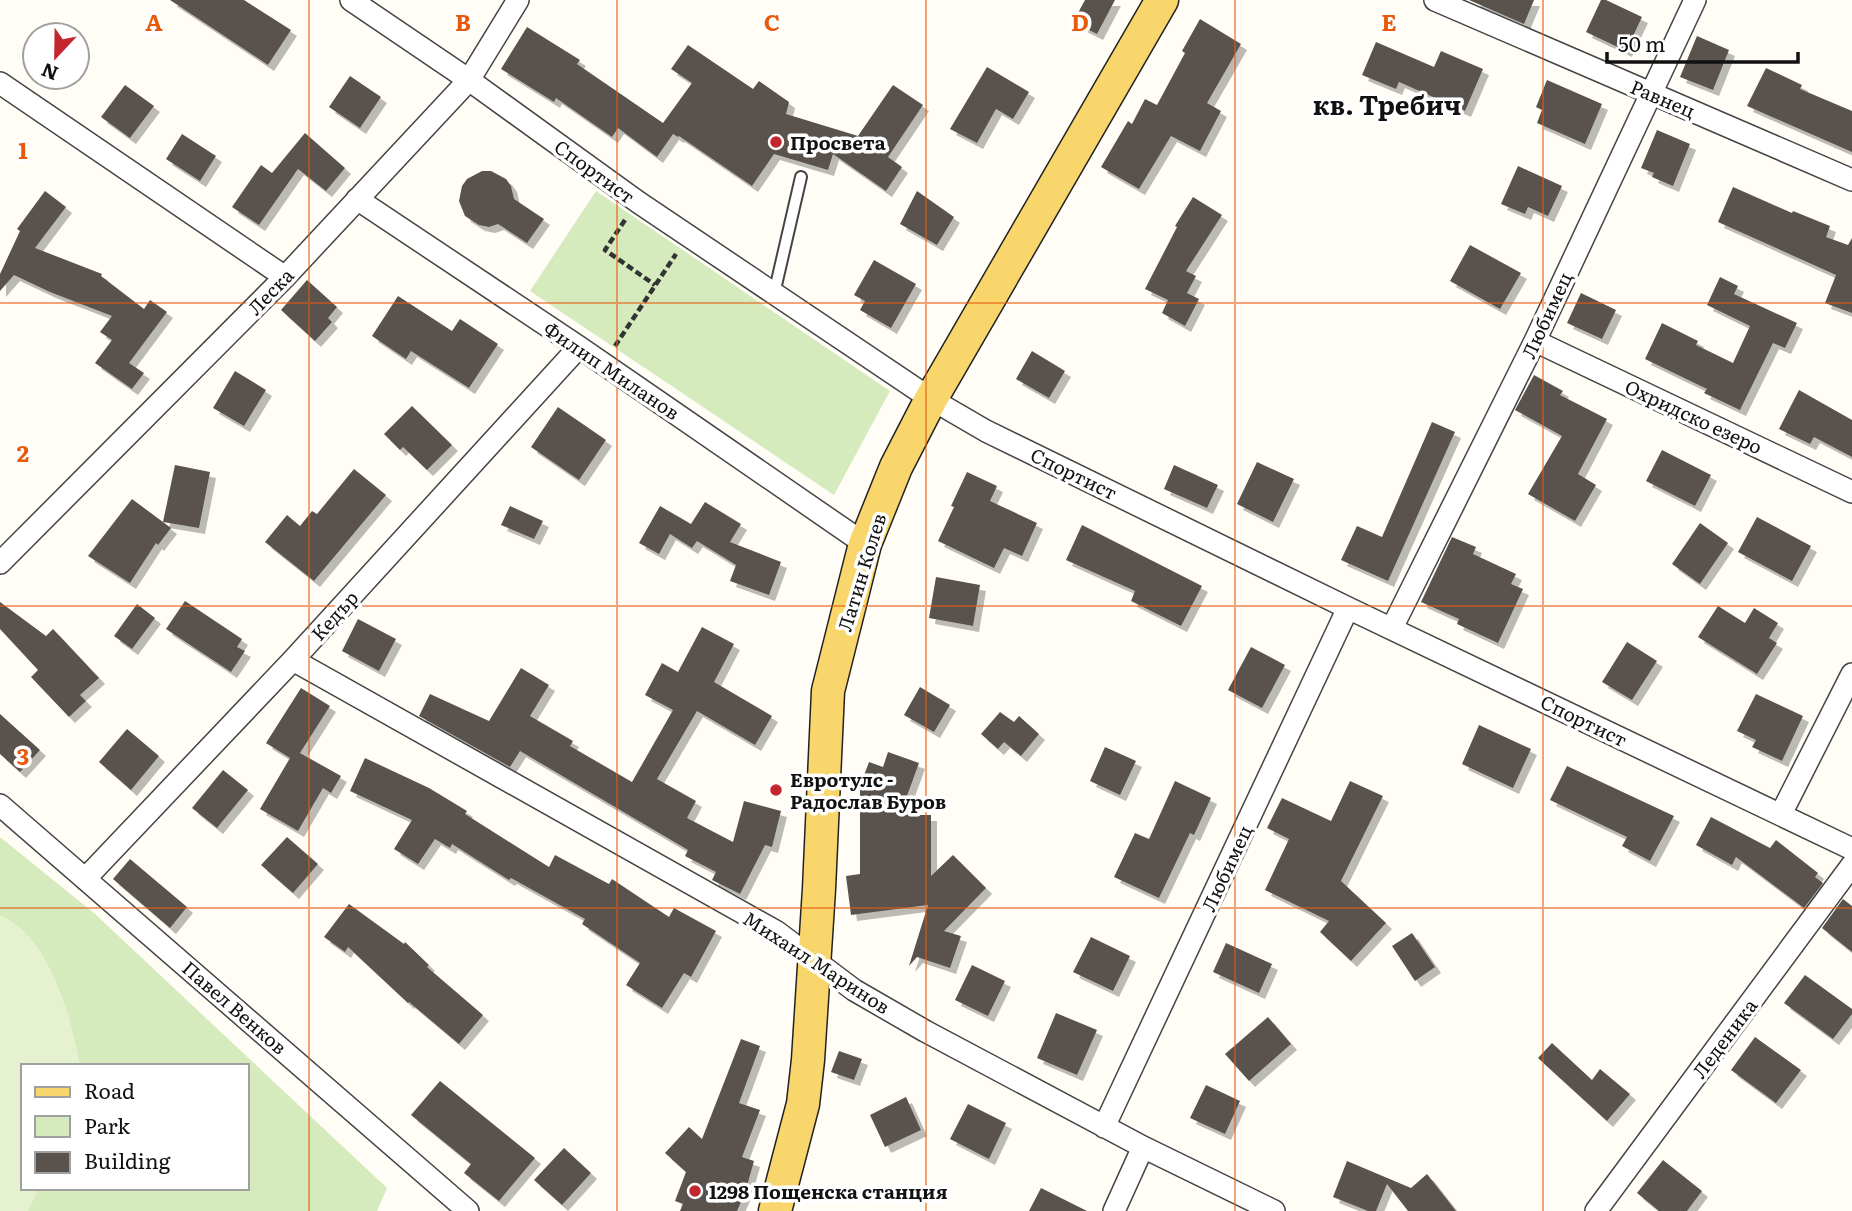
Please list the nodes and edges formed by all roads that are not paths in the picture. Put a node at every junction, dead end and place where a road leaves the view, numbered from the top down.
1 (351, 0) edge
2 (518, 0) edge
3 (1161, 0) edge
4 (1435, 0) edge
5 (1695, 0) edge
6 (469, 80) junction
7 (0, 83) edge
8 (1650, 92) junction
9 (800, 177) dead end
10 (1852, 180) edge
11 (357, 199) junction
12 (285, 277) junction
13 (774, 293) junction
14 (1535, 341) junction
15 (579, 347) junction
16 (931, 399) junction
17 (1852, 492) edge
18 (865, 544) junction
19 (0, 563) edge
20 (1348, 608) junction
21 (1392, 628) junction
22 (293, 660) junction
23 (1852, 674) edge
24 (0, 804) edge
25 (1781, 814) junction
26 (1852, 849) edge
27 (1852, 866) edge
28 (85, 879) junction
29 (815, 961) junction
30 (1104, 1127) junction
31 (1143, 1147) junction
32 (468, 1211) edge
33 (775, 1211) edge
34 (1114, 1211) edge
35 (1274, 1211) edge
36 (1596, 1211) edge

1 - 6 street, Спортист
2 - 6 street, Леска
3 - 16 main road, Латин Колев
4 - 8 street, Равнец
5 - 8 street, Любимец
6 - 11 street, Леска
6 - 13 street, Спортист
7 - 12 street
8 - 10 street, Равнец
8 - 14 street, Любимец
9 - 13 lane
11 - 12 street, Леска
11 - 15 street, Филип Миланов
12 - 19 street, Леска
13 - 16 street, Спортист
14 - 17 street, Охридско езеро
14 - 21 street, Любимец
15 - 18 street, Филип Миланов
15 - 22 street, Кедър
16 - 18 main road, Латин Колев
16 - 20 street, Спортист
18 - 29 main road, Латин Колев
20 - 21 street, Спортист
20 - 30 street, Любимец
21 - 25 street, Спортист
22 - 28 street, Кедър
22 - 29 street, Михаил Маринов
23 - 25 street
24 - 28 street, Павел Венков
25 - 26 street, Спортист
27 - 36 street, Леденика
28 - 32 street, Павел Венков
29 - 30 street, Михаил Маринов
29 - 33 main road, Латин Колев
30 - 31 street, Михаил Маринов
31 - 34 street
31 - 35 street, Михаил Маринов

